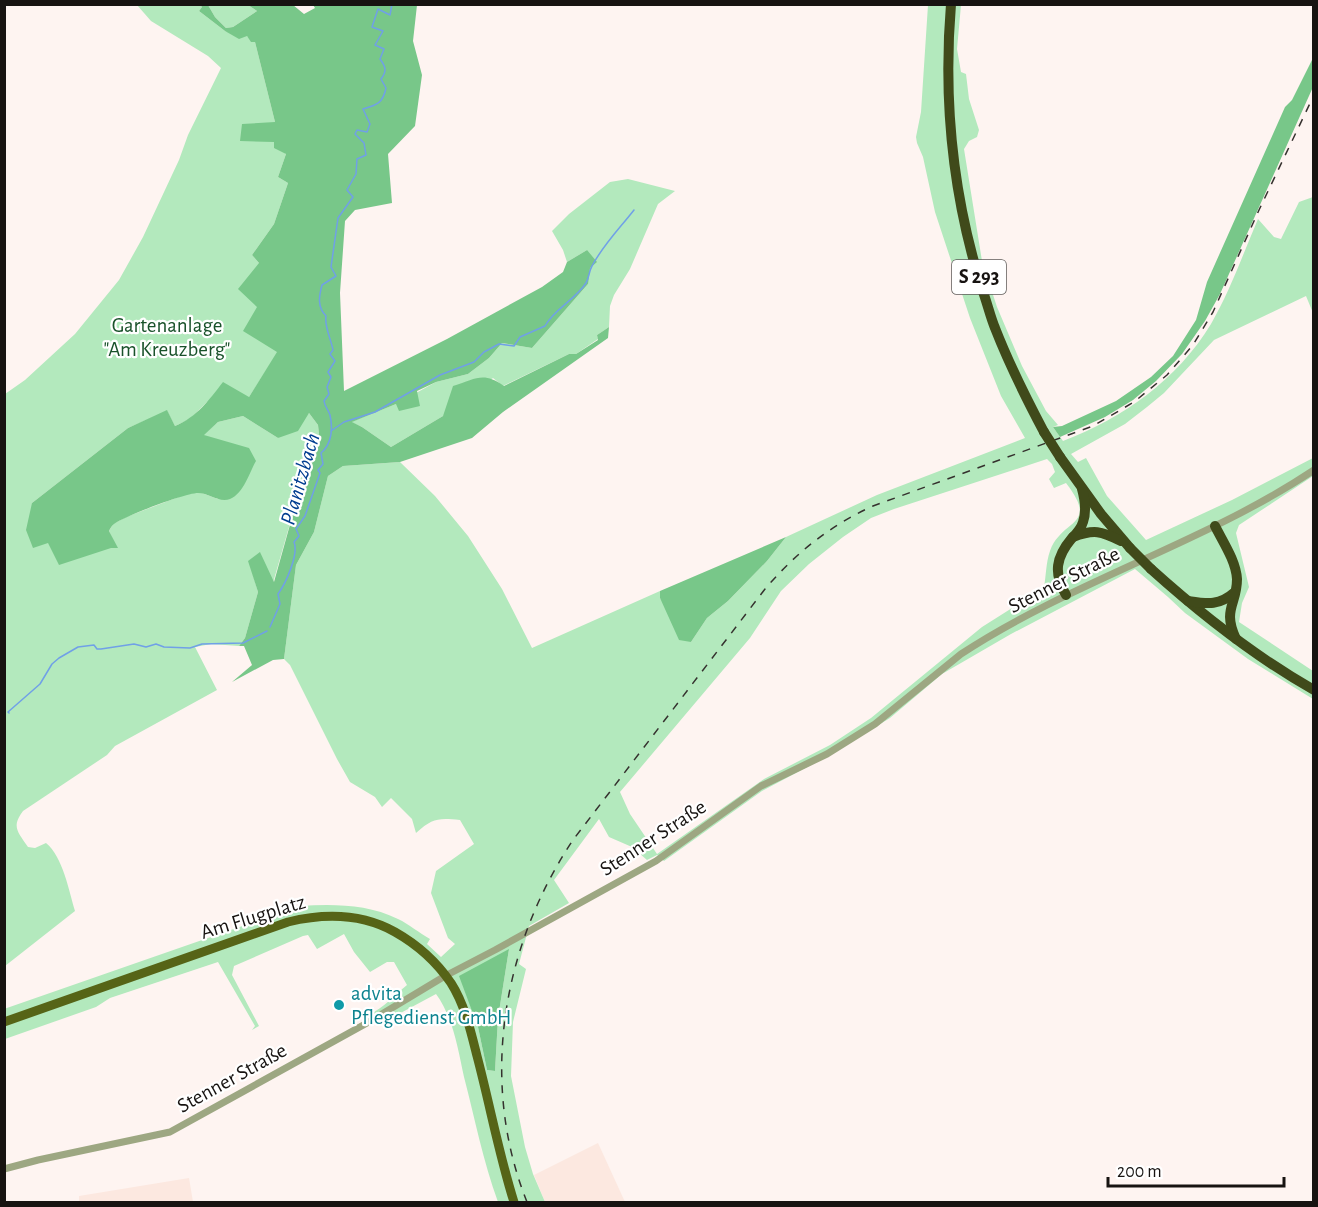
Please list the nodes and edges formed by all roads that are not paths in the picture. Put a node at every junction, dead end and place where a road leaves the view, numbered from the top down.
1 (951, 4) edge
2 (1314, 470) edge
3 (1082, 489) junction
4 (1215, 526) junction
5 (1073, 537) junction
6 (1128, 546) junction
7 (1235, 592) junction
8 (1066, 595) junction
9 (1186, 601) junction
10 (1237, 640) junction
11 (1314, 690) edge
12 (445, 975) junction
13 (4, 1022) edge
14 (4, 1169) edge
15 (514, 1203) edge

1 - 3 highway, S 293, bridge
2 - 4 street, Stenner Straße
3 - 5 highway
3 - 6 highway, S 293
4 - 7 highway
4 - 8 street, Stenner Straße
5 - 6 highway
5 - 8 highway
6 - 9 highway, S 293, bridge
7 - 9 highway
7 - 10 highway
8 - 12 street, Stenner Straße
9 - 10 highway, S 293
10 - 11 highway, S 293
12 - 13 main road, Am Flugplatz
12 - 14 street, Stenner Straße
12 - 15 main road, Am Flugplatz

